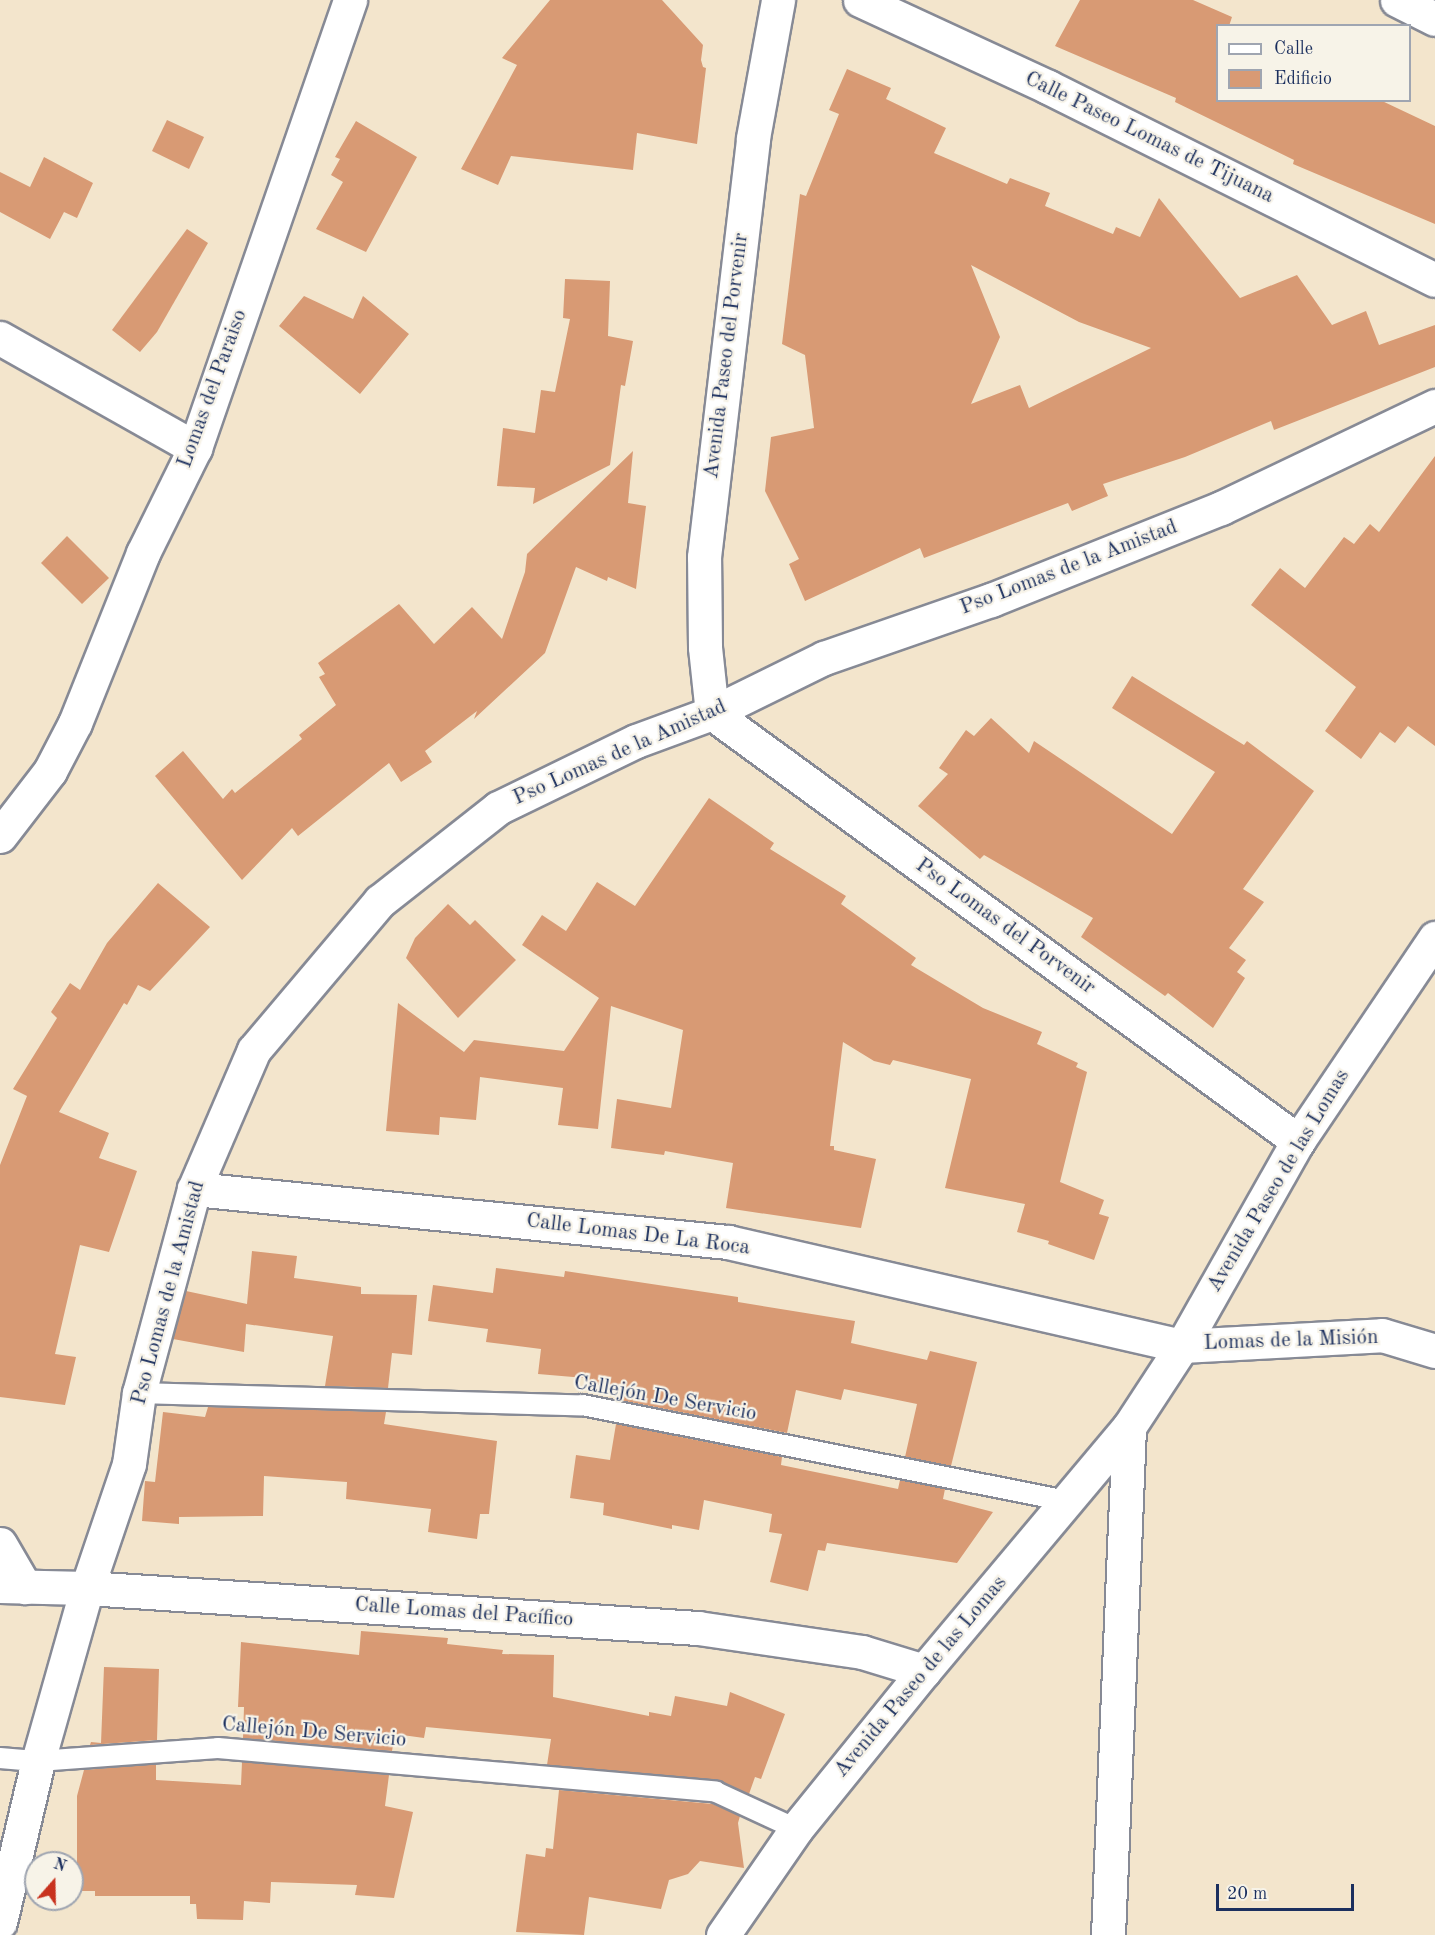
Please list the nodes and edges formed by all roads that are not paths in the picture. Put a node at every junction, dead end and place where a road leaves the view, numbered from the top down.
1 (350, 0) edge
2 (778, 0) edge
3 (860, 0) edge
4 (1397, 0) edge
5 (1435, 20) edge
6 (1435, 280) edge
7 (0, 338) edge
8 (1435, 406) edge
9 (195, 448) junction
10 (712, 713) junction
11 (2, 819) edge
12 (1435, 938) edge
13 (1298, 1141) junction
14 (194, 1190) junction
15 (1182, 1346) junction
16 (1435, 1351) edge
17 (139, 1393) junction
18 (1129, 1427) junction
19 (1068, 1501) junction
20 (0, 1544) edge
21 (13, 1586) edge
22 (87, 1588) junction
23 (924, 1671) junction
24 (0, 1758) edge
25 (38, 1761) junction
26 (796, 1829) junction
27 (0, 1922) edge
28 (723, 1935) edge
29 (1108, 1935) edge

1 - 9 street, Lomas del Paraiso
2 - 10 street, Avenida Paseo del Porvenir
3 - 6 street, Calle Paseo Lomas de Tijuana
4 - 5 street
7 - 9 street
8 - 10 street, Pso Lomas de la Amistad
9 - 11 street, Lomas del Paraiso
10 - 13 street, Pso Lomas del Porvenir
10 - 14 street, Pso Lomas de la Amistad
12 - 13 street, Avenida Paseo de las Lomas
13 - 15 street, Avenida Paseo de las Lomas
14 - 15 street, Calle Lomas De La Roca
14 - 17 street, Pso Lomas de la Amistad
15 - 16 street, Lomas de la Misión
15 - 18 street, Avenida Paseo de las Lomas
17 - 19 lane, Callejón De Servicio
17 - 22 street, Pso Lomas de la Amistad
18 - 19 street, Avenida Paseo de las Lomas
18 - 29 street
19 - 23 street, Avenida Paseo de las Lomas
20 - 21 street
21 - 22 street, Calle Lomas del Pacífico
22 - 23 street, Calle Lomas del Pacífico
22 - 25 street, Pso Lomas de la Amistad
23 - 26 street, Avenida Paseo de las Lomas
24 - 25 lane, Callejón De Servicio
25 - 26 lane, Callejón De Servicio
25 - 27 street, Pso Lomas de la Amistad
26 - 28 street, Avenida Paseo de las Lomas

